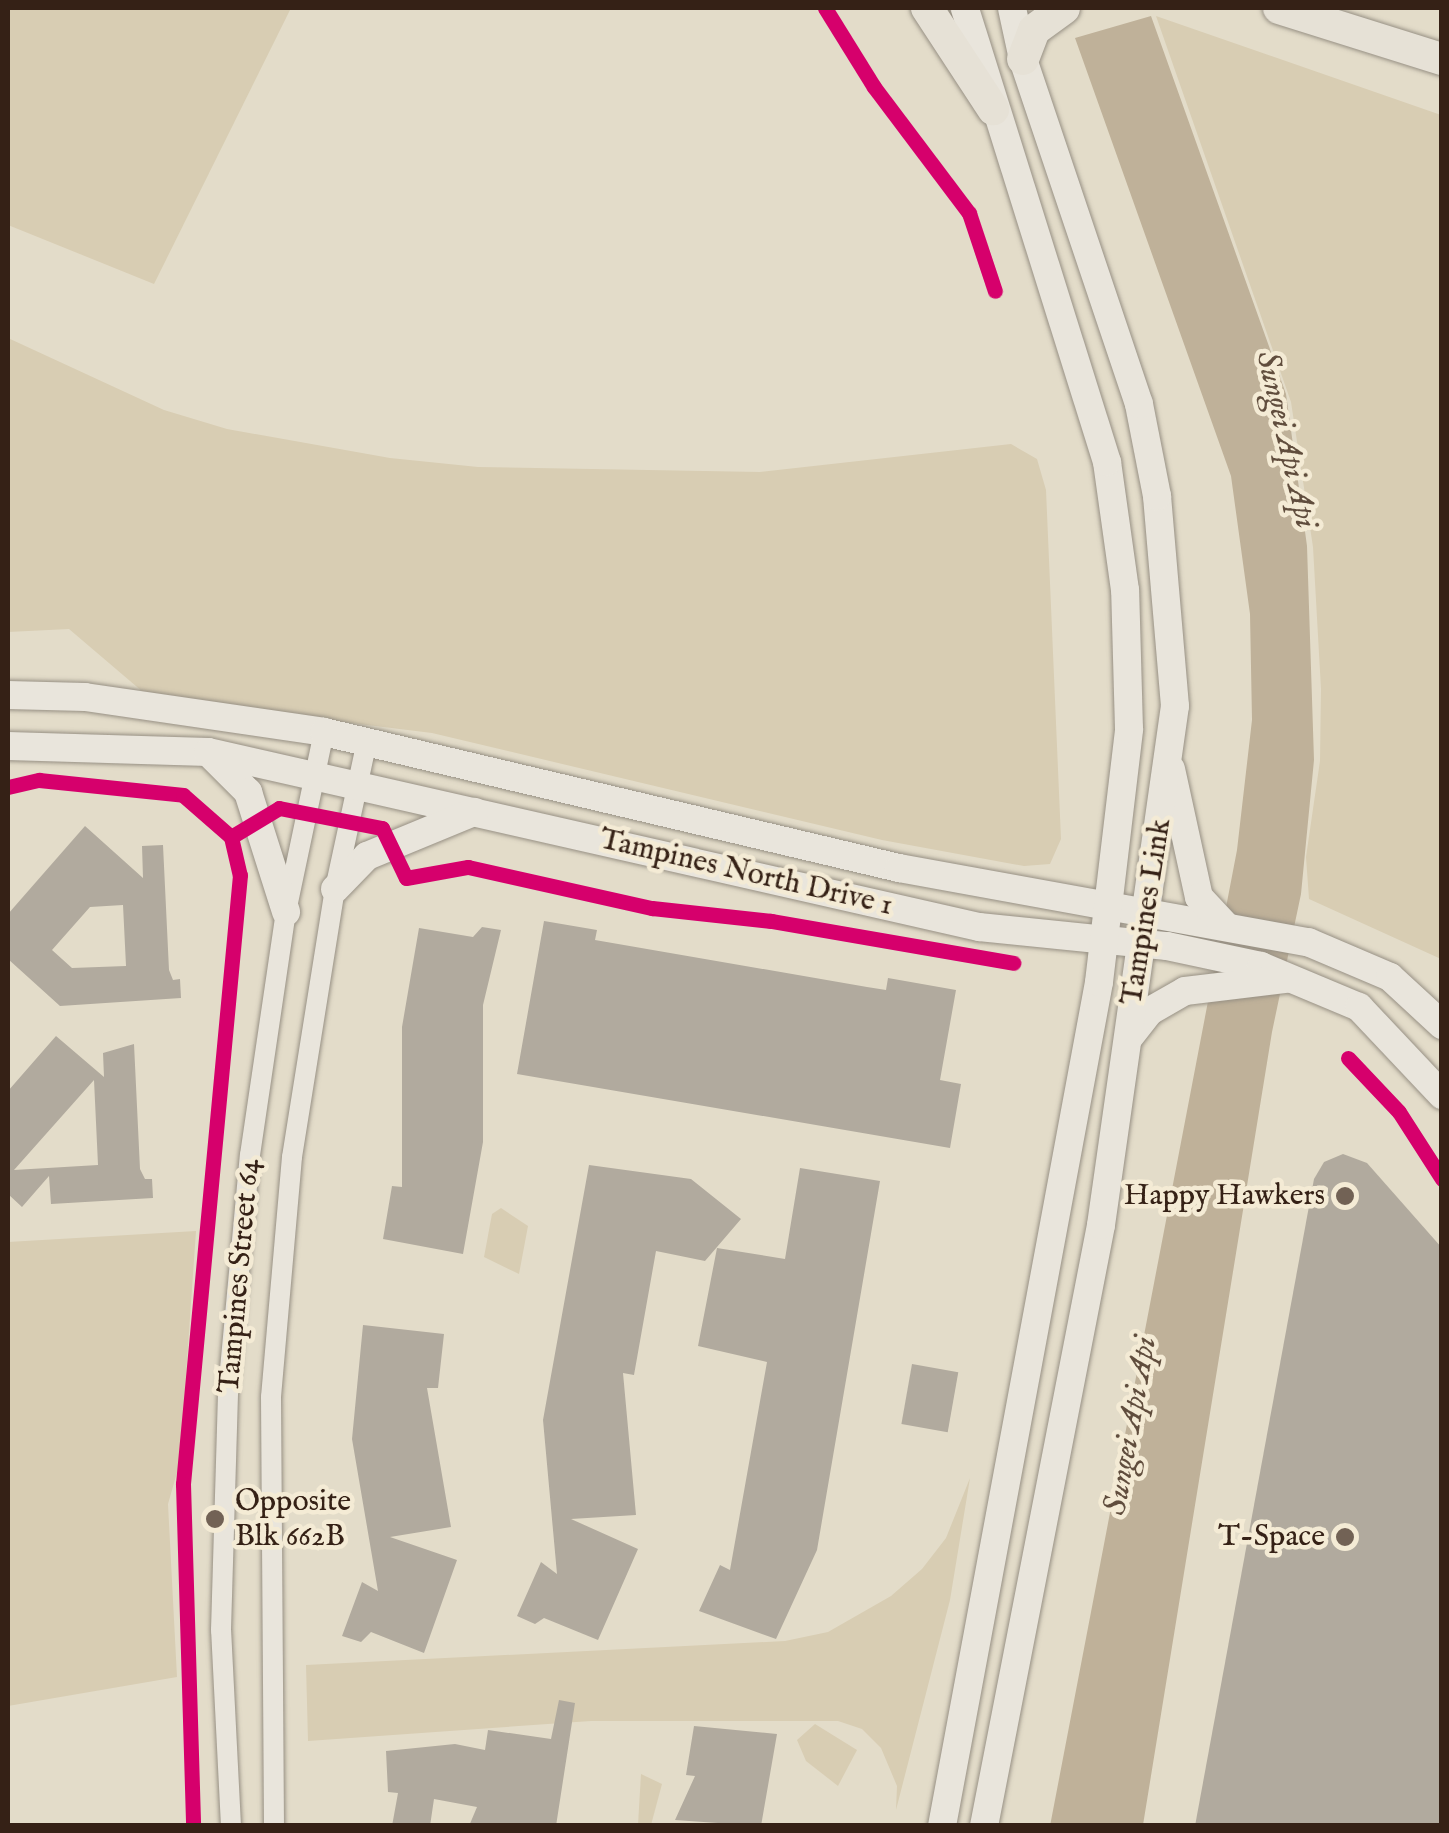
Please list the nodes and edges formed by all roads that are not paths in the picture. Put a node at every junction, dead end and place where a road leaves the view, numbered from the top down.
1 (927, 8) edge
2 (966, 8) edge
3 (1012, 8) edge
4 (1064, 8) edge
5 (1279, 8) edge
6 (1442, 58) edge
7 (1023, 59) junction
8 (993, 109) junction
9 (8, 694) edge
10 (324, 732) junction
11 (367, 741) junction
12 (8, 746) edge
13 (208, 752) junction
14 (1170, 766) junction
15 (315, 777) junction
16 (358, 783) junction
17 (475, 812) junction
18 (336, 889) junction
19 (1109, 907) junction
20 (286, 912) junction
21 (1148, 912) junction
22 (1227, 927) junction
23 (1106, 939) junction
24 (1145, 943) junction
25 (1298, 977) junction
26 (1442, 1025) edge
27 (1127, 1040) junction
28 (1430, 1068) edge
29 (1442, 1095) edge
30 (231, 1826) edge
31 (274, 1826) edge
32 (942, 1826) edge
33 (984, 1826) edge

1 - 8 main road
2 - 8 street, Tampines Link
3 - 7 street, Tampines Link
4 - 7 main road
5 - 6 main road
7 - 14 street, Tampines Link
8 - 19 street, Tampines Link
9 - 10 street, Tampines North Drive 1
10 - 11 street, Tampines North Drive 1
10 - 15 street, Tampines Street 64
11 - 16 street, Tampines Street 64
11 - 19 street, Tampines North Drive 1
12 - 13 street, Tampines North Drive 1
13 - 15 street, Tampines North Drive 1
13 - 20 street
14 - 21 street, Tampines Link
14 - 22 street
15 - 16 street, Tampines North Drive 1
15 - 20 street, Tampines Street 64
16 - 17 street, Tampines North Drive 1
16 - 18 street, Tampines Street 64
17 - 18 street
17 - 23 street, Tampines North Drive 1
18 - 31 street, Tampines Street 64
19 - 21 street, Tampines North Drive 1
19 - 23 street, Tampines Link
20 - 30 street, Tampines Street 64
21 - 22 street, Tampines North Drive 1
21 - 24 street, Tampines Link
22 - 26 street, Tampines North Drive 1
23 - 24 street, Tampines North Drive 1
23 - 32 street, Tampines Link
24 - 25 street, Tampines North Drive 1
24 - 27 street, Tampines Link
25 - 27 street
25 - 28 street, Tampines North Drive 1
27 - 33 street, Tampines Link
28 - 29 street, Tampines North Drive 1

